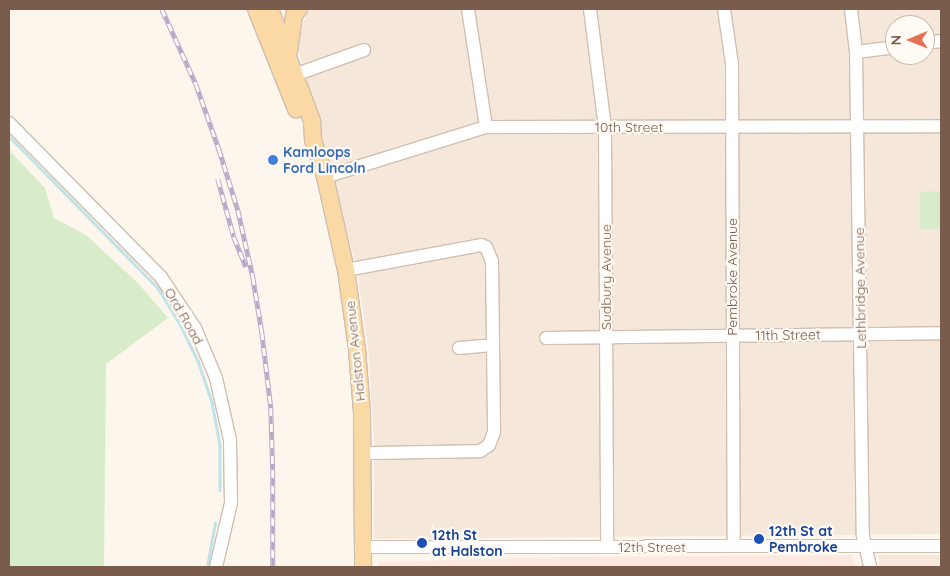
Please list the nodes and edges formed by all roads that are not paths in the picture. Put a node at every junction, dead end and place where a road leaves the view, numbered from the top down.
1 (300, 9) edge
2 (468, 9) edge
3 (590, 9) edge
4 (724, 9) edge
5 (851, 9) edge
6 (265, 10) edge
7 (885, 48) edge
8 (364, 50) dead end
9 (856, 52) junction
10 (289, 59) junction
11 (289, 77) junction
12 (9, 123) edge
13 (732, 126) junction
14 (857, 126) junction
15 (941, 126) edge
16 (605, 127) junction
17 (486, 128) junction
18 (325, 177) junction
19 (346, 270) junction
20 (941, 333) edge
21 (860, 334) junction
22 (732, 336) junction
23 (607, 337) junction
24 (546, 338) dead end
25 (492, 345) junction
26 (459, 348) dead end
27 (364, 453) junction
28 (734, 546) junction
29 (865, 546) junction
30 (941, 546) edge
31 (364, 547) junction
32 (607, 547) junction
33 (216, 567) edge
34 (363, 567) edge
35 (870, 567) edge

1 - 10 main road
2 - 17 street
3 - 16 street, Sudbury Avenue
4 - 13 street, Pembroke Avenue
5 - 9 street, Lethbridge Avenue
6 - 10 main road, Halston Avenue
6 - 11 main road, Halston Avenue
7 - 9 street
8 - 11 street
9 - 14 street, Lethbridge Avenue
10 - 11 main road, Halston Avenue
11 - 18 main road, Halston Avenue
12 - 33 street, Ord Road
13 - 14 street, 10th Street
13 - 16 street, 10th Street
13 - 22 street, Pembroke Avenue
14 - 15 street, 10th Street
14 - 21 street, Lethbridge Avenue
16 - 17 street, 10th Street
16 - 23 street, Sudbury Avenue
17 - 18 street, 10th Street
18 - 19 main road, Halston Avenue
19 - 25 street
19 - 27 main road, Halston Avenue
20 - 21 street, 11th Street
21 - 22 street, 11th Street
21 - 29 street, Lethbridge Avenue
22 - 23 street, 11th Street
22 - 28 street, Pembroke Avenue
23 - 24 street, 11th Street
23 - 32 street, Sudbury Avenue
25 - 26 street
25 - 27 street
27 - 31 main road, Halston Avenue
28 - 29 street, 12th Street
28 - 32 street, 12th Street
29 - 30 street, 12th Street
29 - 35 street, Lethbridge Avenue
31 - 32 street, 12th Street
31 - 34 main road, Halston Avenue

